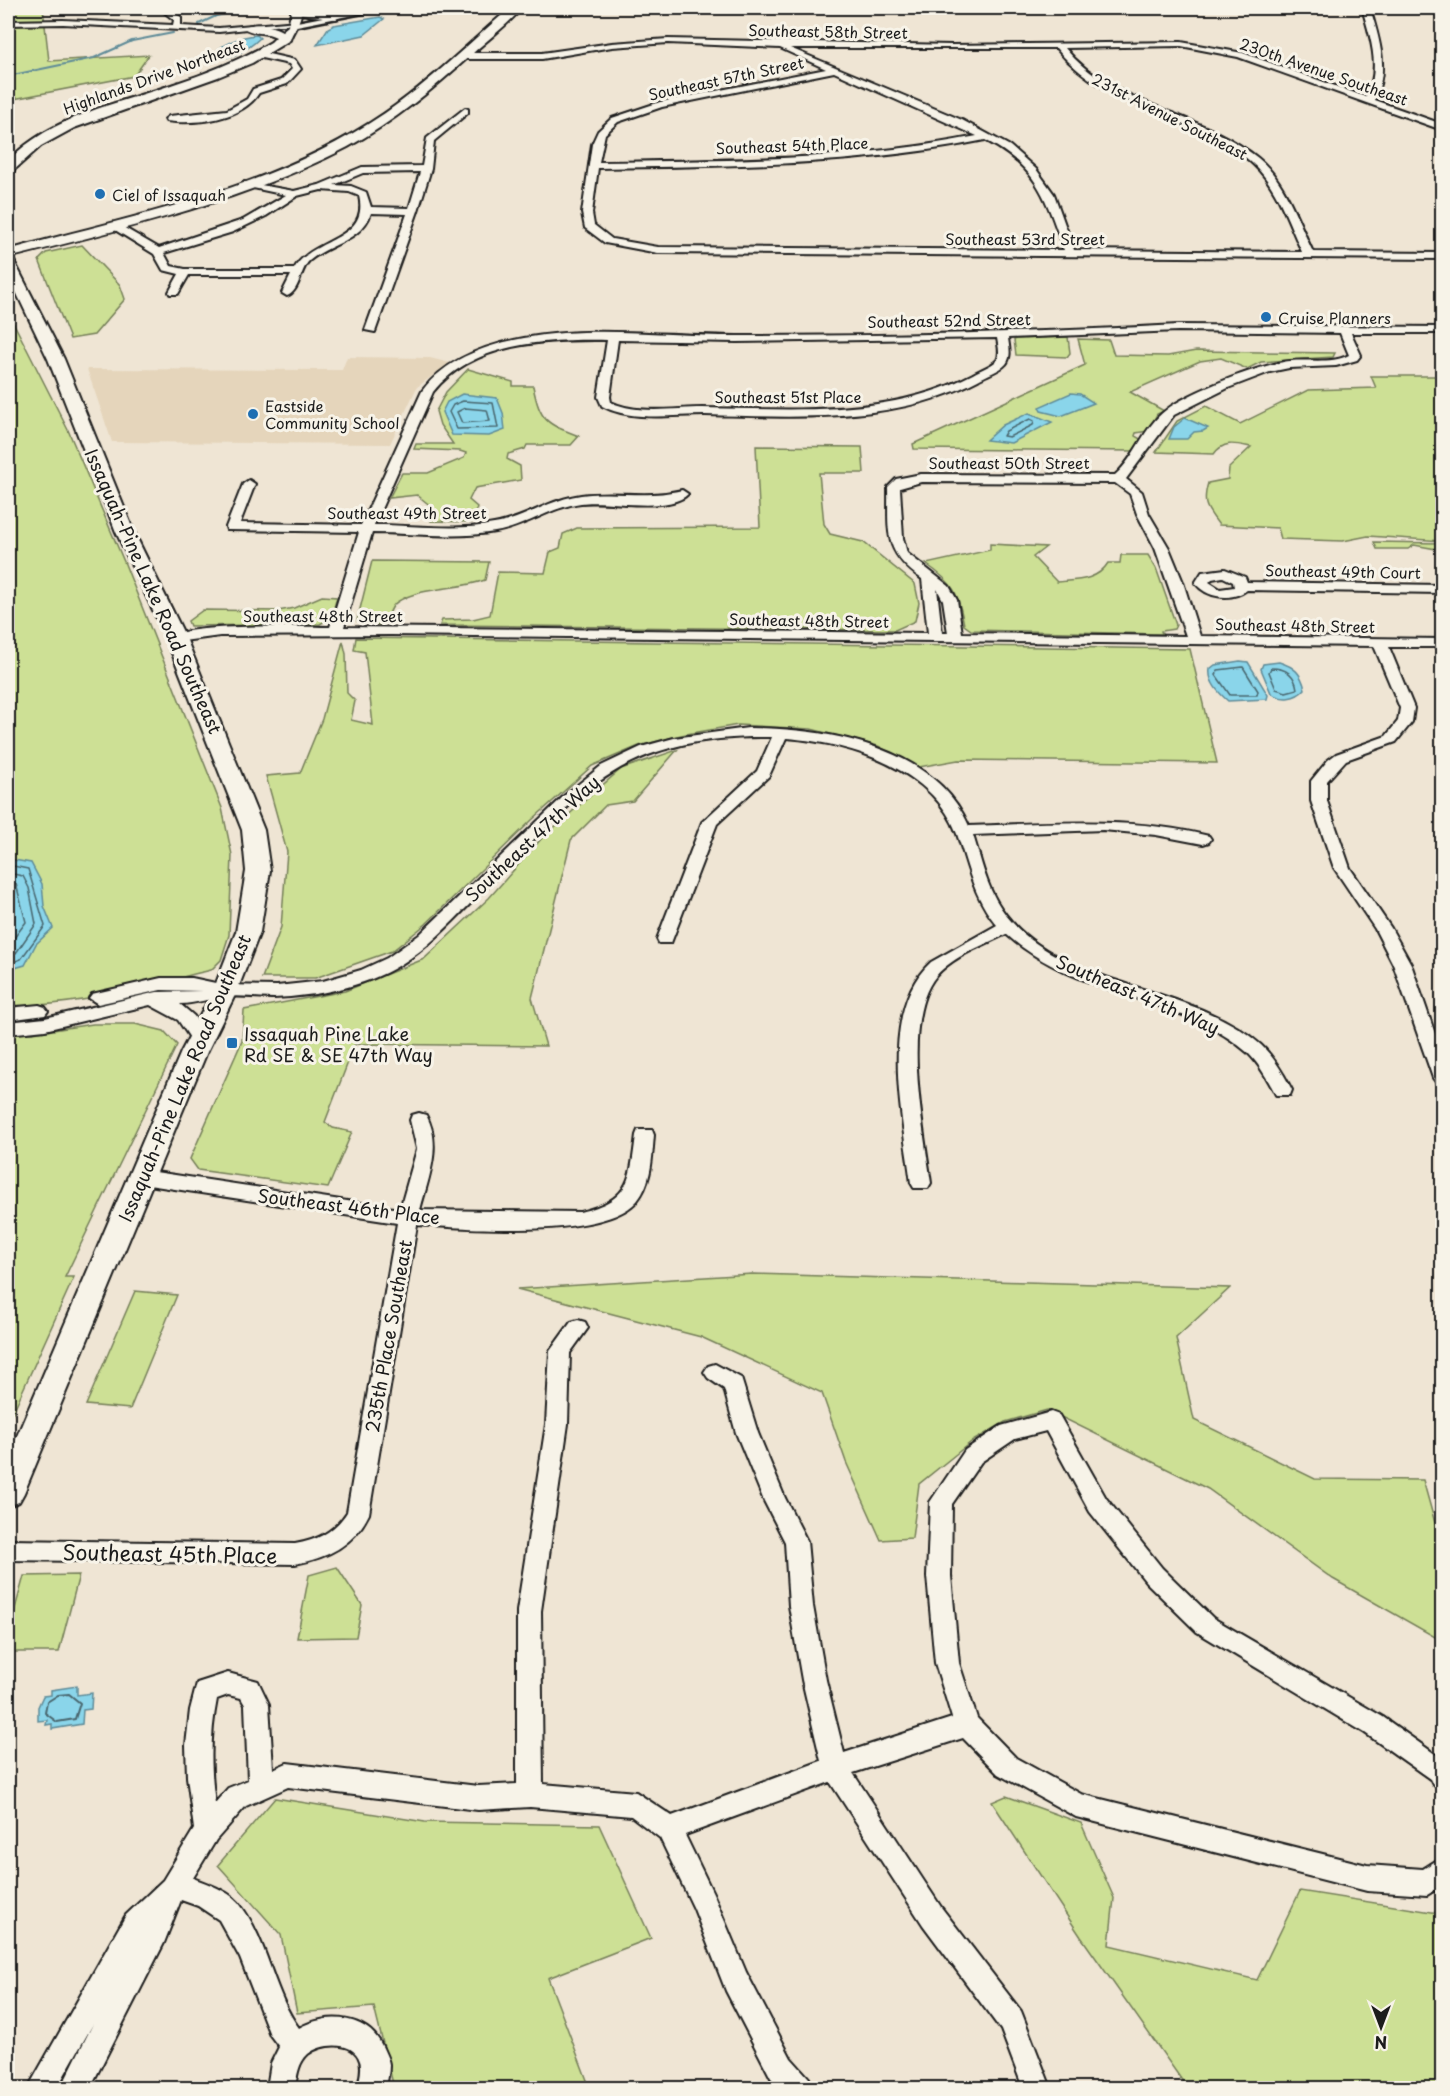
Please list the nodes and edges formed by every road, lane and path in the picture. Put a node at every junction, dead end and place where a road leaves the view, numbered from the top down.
1 (163, 8) edge
2 (383, 8) edge
3 (516, 8) edge
4 (1366, 8) edge
5 (298, 9) edge
6 (336, 16) junction
7 (8, 23) edge
8 (297, 23) junction
9 (176, 28) junction
10 (250, 28) junction
11 (286, 38) junction
12 (777, 45) junction
13 (1059, 46) junction
14 (1195, 46) joint
15 (260, 55) junction
16 (463, 56) junction
17 (833, 70) junction
18 (1369, 100) junction
19 (465, 111) dead end
20 (169, 119) dead end
21 (1443, 128) edge
22 (989, 136) junction
23 (595, 165) junction
24 (8, 168) edge
25 (426, 170) junction
26 (247, 184) junction
27 (321, 187) junction
28 (294, 194) junction
29 (367, 210) junction
30 (413, 211) junction
31 (118, 223) junction
32 (62, 238) junction
33 (158, 252) junction
34 (8, 254) edge
35 (1070, 254) junction
36 (1309, 255) junction
37 (1443, 256) edge
38 (8, 261) edge
39 (185, 272) junction
40 (296, 272) junction
41 (174, 292) dead end
42 (287, 293) dead end
43 (25, 297) junction
44 (1344, 329) junction
45 (371, 330) dead end
46 (1443, 330) edge
47 (1002, 334) junction
48 (613, 336) junction
49 (1119, 479) junction
50 (249, 484) dead end
51 (682, 494) dead end
52 (367, 529) junction
53 (929, 578) junction
54 (1242, 586) dead end
55 (1443, 589) edge
56 (336, 632) junction
57 (176, 638) junction
58 (936, 638) junction
59 (956, 638) junction
60 (1194, 640) junction
61 (1380, 643) junction
62 (1443, 643) edge
63 (781, 733) junction
64 (966, 831) junction
65 (1203, 839) dead end
66 (1008, 927) junction
67 (665, 939) dead end
68 (225, 991) junction
69 (120, 1006) junction
70 (8, 1014) edge
71 (8, 1028) edge
72 (200, 1040) junction
73 (1443, 1078) edge
74 (1283, 1090) dead end
75 (419, 1120) dead end
76 (645, 1135) dead end
77 (142, 1177) junction
78 (921, 1184) dead end
79 (408, 1217) junction
80 (578, 1328) dead end
81 (715, 1372) dead end
82 (8, 1493) edge
83 (332, 1545) joint
84 (8, 1550) edge
85 (967, 1725) junction
86 (835, 1768) junction
87 (1443, 1777) edge
88 (261, 1785) junction
89 (530, 1795) junction
90 (669, 1829) junction
91 (207, 1831) junction
92 (1443, 1870) edge
93 (174, 1885) junction
94 (296, 2047) junction
95 (42, 2088) edge
96 (75, 2088) edge
97 (281, 2088) edge
98 (372, 2088) edge
99 (799, 2088) edge
100 (1037, 2088) edge

1 - 9 street
2 - 6 street
3 - 16 main road
4 - 18 street
5 - 6 main road
5 - 8 main road
6 - 8 street
7 - 9 street
8 - 10 street
8 - 11 main road, Highlands Drive Northeast
9 - 10 street
10 - 11 main road
11 - 15 main road, Highlands Drive Northeast
12 - 13 street, Southeast 58th Street
12 - 16 street, Southeast 58th Street
12 - 17 street
13 - 14 street, Southeast 58th Street
13 - 36 street, 231st Avenue Southeast
14 - 18 street, 230th Avenue Southeast
15 - 20 street
15 - 24 main road, Highlands Drive Northeast
16 - 26 main road
17 - 22 street
17 - 23 street, Southeast 57th Street
18 - 21 street, 230th Avenue Southeast
19 - 25 street
22 - 23 street, Southeast 54th Place
22 - 35 street
23 - 35 street, Southeast 53rd Street
25 - 27 street
25 - 30 street
26 - 28 street
26 - 31 main road
27 - 28 street
27 - 29 street
28 - 33 street
29 - 30 street
29 - 40 street
30 - 45 street
31 - 32 main road
31 - 33 street
32 - 34 main road
32 - 43 main road
33 - 39 street
35 - 36 street, Southeast 53rd Street
36 - 37 street, Southeast 53rd Street
38 - 43 main road, Issaquah-Pine Lake Road Southeast
39 - 40 street
39 - 41 street
40 - 42 street
43 - 57 main road, Issaquah-Pine Lake Road Southeast
44 - 46 street, Southeast 52nd Street
44 - 47 street, Southeast 52nd Street
44 - 49 street
47 - 48 street, Southeast 52nd Street
47 - 48 street, Southeast 51st Place
48 - 52 street, Southeast 52nd Street
49 - 53 street, Southeast 50th Street
49 - 60 street
50 - 52 street, Southeast 49th Street
51 - 52 street, Southeast 49th Street
52 - 56 street, Southeast 52nd Street
53 - 58 street
53 - 59 street
54 - 55 street, Southeast 49th Court
56 - 57 street, Southeast 48th Street
56 - 58 street, Southeast 48th Street
57 - 68 main road, Issaquah-Pine Lake Road Southeast
58 - 59 street, Southeast 48th Street
59 - 60 street, Southeast 48th Street
60 - 61 street, Southeast 48th Street
61 - 62 street, Southeast 48th Street
61 - 73 street
63 - 64 street, Southeast 47th Way
63 - 67 street
63 - 68 street, Southeast 47th Way
64 - 65 street
64 - 66 street, Southeast 47th Way
66 - 74 street, Southeast 47th Way
66 - 78 street
68 - 69 street
68 - 70 street
68 - 72 main road, Issaquah-Pine Lake Road Southeast
69 - 71 street
69 - 72 street
72 - 77 main road, Issaquah-Pine Lake Road Southeast
75 - 79 street, 235th Place Southeast
76 - 79 street, Southeast 46th Place
77 - 79 street, Southeast 46th Place
77 - 82 main road, Issaquah-Pine Lake Road Southeast
79 - 83 street, 235th Place Southeast
80 - 89 street
81 - 86 street
83 - 84 street, Southeast 45th Place
85 - 86 street
85 - 87 street
85 - 92 street
86 - 90 street
86 - 100 street
88 - 89 street
88 - 91 street
88 - 91 street
89 - 90 street
90 - 99 street
91 - 93 street
93 - 94 street
93 - 95 street
93 - 96 street
94 - 97 street
94 - 98 street

